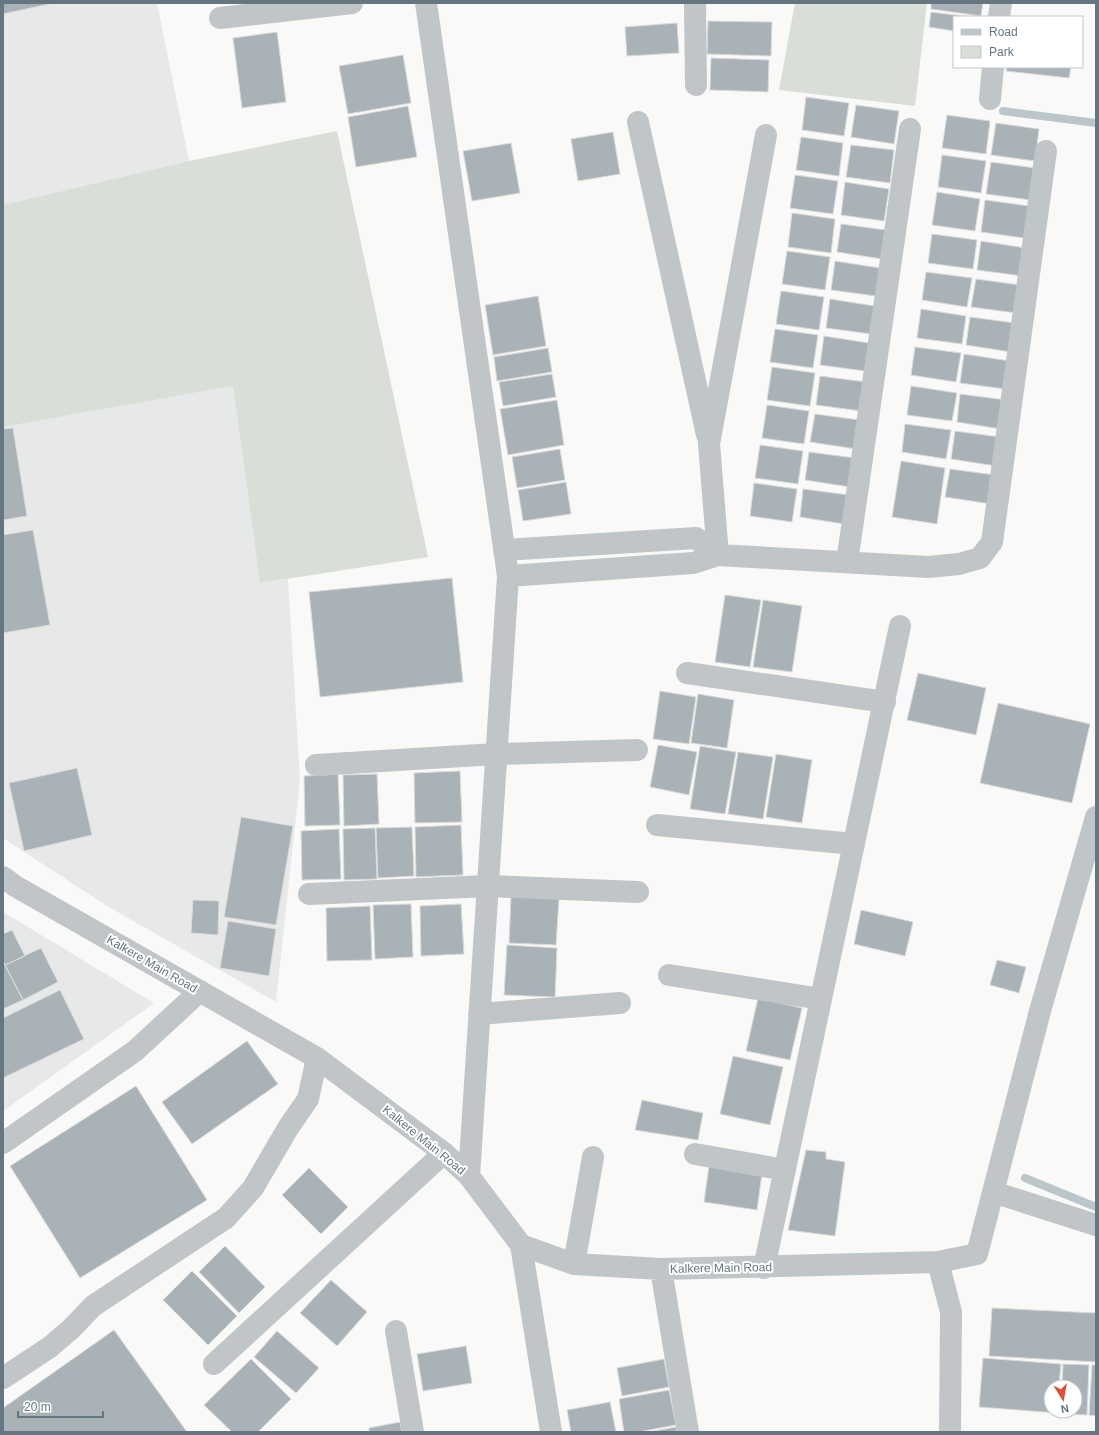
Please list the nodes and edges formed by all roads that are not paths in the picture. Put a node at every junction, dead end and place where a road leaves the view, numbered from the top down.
1 (352, 3) edge
2 (426, 3) edge
3 (695, 3) edge
4 (1001, 3) edge
5 (999, 16) edge
6 (220, 18) dead end
7 (993, 68) edge
8 (696, 85) dead end
9 (990, 98) dead end
10 (638, 122) dead end
11 (910, 129) dead end
12 (766, 135) dead end
13 (1046, 151) dead end
14 (709, 444) junction
15 (504, 550) junction
16 (718, 555) junction
17 (847, 562) junction
18 (508, 576) junction
19 (900, 626) dead end
20 (687, 673) dead end
21 (885, 702) junction
22 (637, 750) dead end
23 (496, 754) junction
24 (316, 765) dead end
25 (1096, 817) edge
26 (657, 825) dead end
27 (854, 844) junction
28 (7, 884) edge
29 (488, 886) junction
30 (638, 892) dead end
31 (309, 894) dead end
32 (670, 975) dead end
33 (200, 991) junction
34 (821, 999) junction
35 (620, 1003) dead end
36 (480, 1014) junction
37 (317, 1058) junction
38 (3, 1143) edge
39 (444, 1153) junction
40 (695, 1154) dead end
41 (592, 1157) dead end
42 (785, 1170) junction
43 (469, 1176) junction
44 (993, 1192) junction
45 (1096, 1225) edge
46 (521, 1245) junction
47 (938, 1262) junction
48 (574, 1264) junction
49 (764, 1268) junction
50 (661, 1270) junction
51 (396, 1331) dead end
52 (214, 1364) dead end
53 (3, 1378) edge
54 (413, 1432) edge
55 (551, 1432) edge
56 (688, 1432) edge
57 (950, 1432) edge

1 - 6 street
2 - 15 street
3 - 8 street
4 - 5 street
7 - 9 street
10 - 14 street
11 - 17 street
12 - 14 street
13 - 17 street
14 - 16 street
15 - 16 street
15 - 18 street
16 - 17 street
16 - 18 street
18 - 23 street
19 - 21 street
20 - 21 street
21 - 27 street
22 - 23 street
23 - 24 street
23 - 29 street
25 - 44 street
26 - 27 street
27 - 34 street
28 - 33 street, Kalkere Main Road
29 - 30 street
29 - 31 street
29 - 36 street
32 - 34 street
33 - 37 street, Kalkere Main Road
33 - 38 street
34 - 42 street
35 - 36 street
36 - 43 street
37 - 39 street, Kalkere Main Road
37 - 53 street
39 - 43 street, Kalkere Main Road
39 - 52 street
40 - 42 street
41 - 48 street
42 - 49 street
43 - 46 street, Kalkere Main Road
44 - 45 street
44 - 47 street, Kalkere Main Road
46 - 48 street, Kalkere Main Road
46 - 55 street
47 - 49 street, Kalkere Main Road
47 - 57 street
48 - 50 street, Kalkere Main Road
49 - 50 street, Kalkere Main Road
50 - 56 street
51 - 54 street

